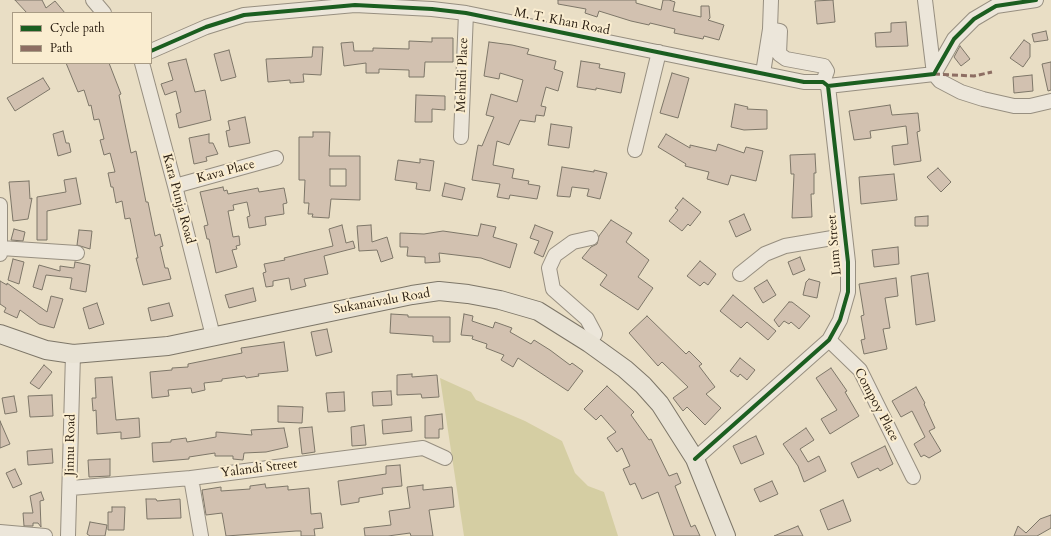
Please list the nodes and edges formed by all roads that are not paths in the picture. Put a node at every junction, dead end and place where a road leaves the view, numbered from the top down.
1 (93, 0) edge
2 (771, 0) edge
3 (925, 0) edge
4 (1036, 0) edge
5 (432, 4) edge
6 (103, 12) edge
7 (466, 13) junction
8 (770, 29) junction
9 (152, 51) edge
10 (659, 52) junction
11 (142, 64) edge
12 (763, 73) junction
13 (928, 75) junction
14 (826, 84) junction
15 (1051, 102) edge
16 (461, 137) dead end
17 (635, 150) dead end
18 (276, 158) dead end
19 (175, 186) junction
20 (0, 205) edge
21 (844, 236) junction
22 (590, 238) dead end
23 (0, 251) edge
24 (77, 253) dead end
25 (740, 274) dead end
26 (0, 334) edge
27 (213, 336) junction
28 (829, 340) junction
29 (589, 343) junction
30 (73, 354) junction
31 (445, 458) dead end
32 (695, 459) junction
33 (914, 477) dead end
34 (191, 478) junction
35 (70, 488) junction
36 (0, 532) edge
37 (44, 536) edge
38 (68, 536) edge
39 (201, 536) edge
40 (726, 536) edge

1 - 6 street
2 - 8 street
3 - 13 street
4 - 13 street
5 - 7 street, M. T. Khan Road
5 - 9 street, M. T. Khan Road
7 - 10 street, M. T. Khan Road
7 - 16 street, Mehndi Place
8 - 12 street
8 - 14 street, Lum Street
10 - 12 street, M. T. Khan Road
10 - 17 street
11 - 19 street, Kara Punja Road
12 - 14 street, M. T. Khan Road
13 - 14 street, M. T. Khan Road
13 - 15 street
14 - 21 street, Lum Street
18 - 19 street, Kava Place
19 - 27 street, Kara Punja Road
20 - 23 street
21 - 25 street
21 - 28 street, Lum Street
22 - 29 street
23 - 24 street
26 - 30 main road, Sukanaivalu Road
27 - 29 main road, Sukanaivalu Road
27 - 30 main road, Sukanaivalu Road
28 - 32 street, Lum Street
28 - 33 street, Compoy Place
29 - 32 main road, Sukanaivalu Road
30 - 35 street, Jinnu Road
31 - 34 street, Yalandi Street
32 - 40 main road, Sukanaivalu Road
34 - 35 street, Yalandi Street
34 - 39 street
35 - 38 street, Jinnu Road
36 - 37 street

